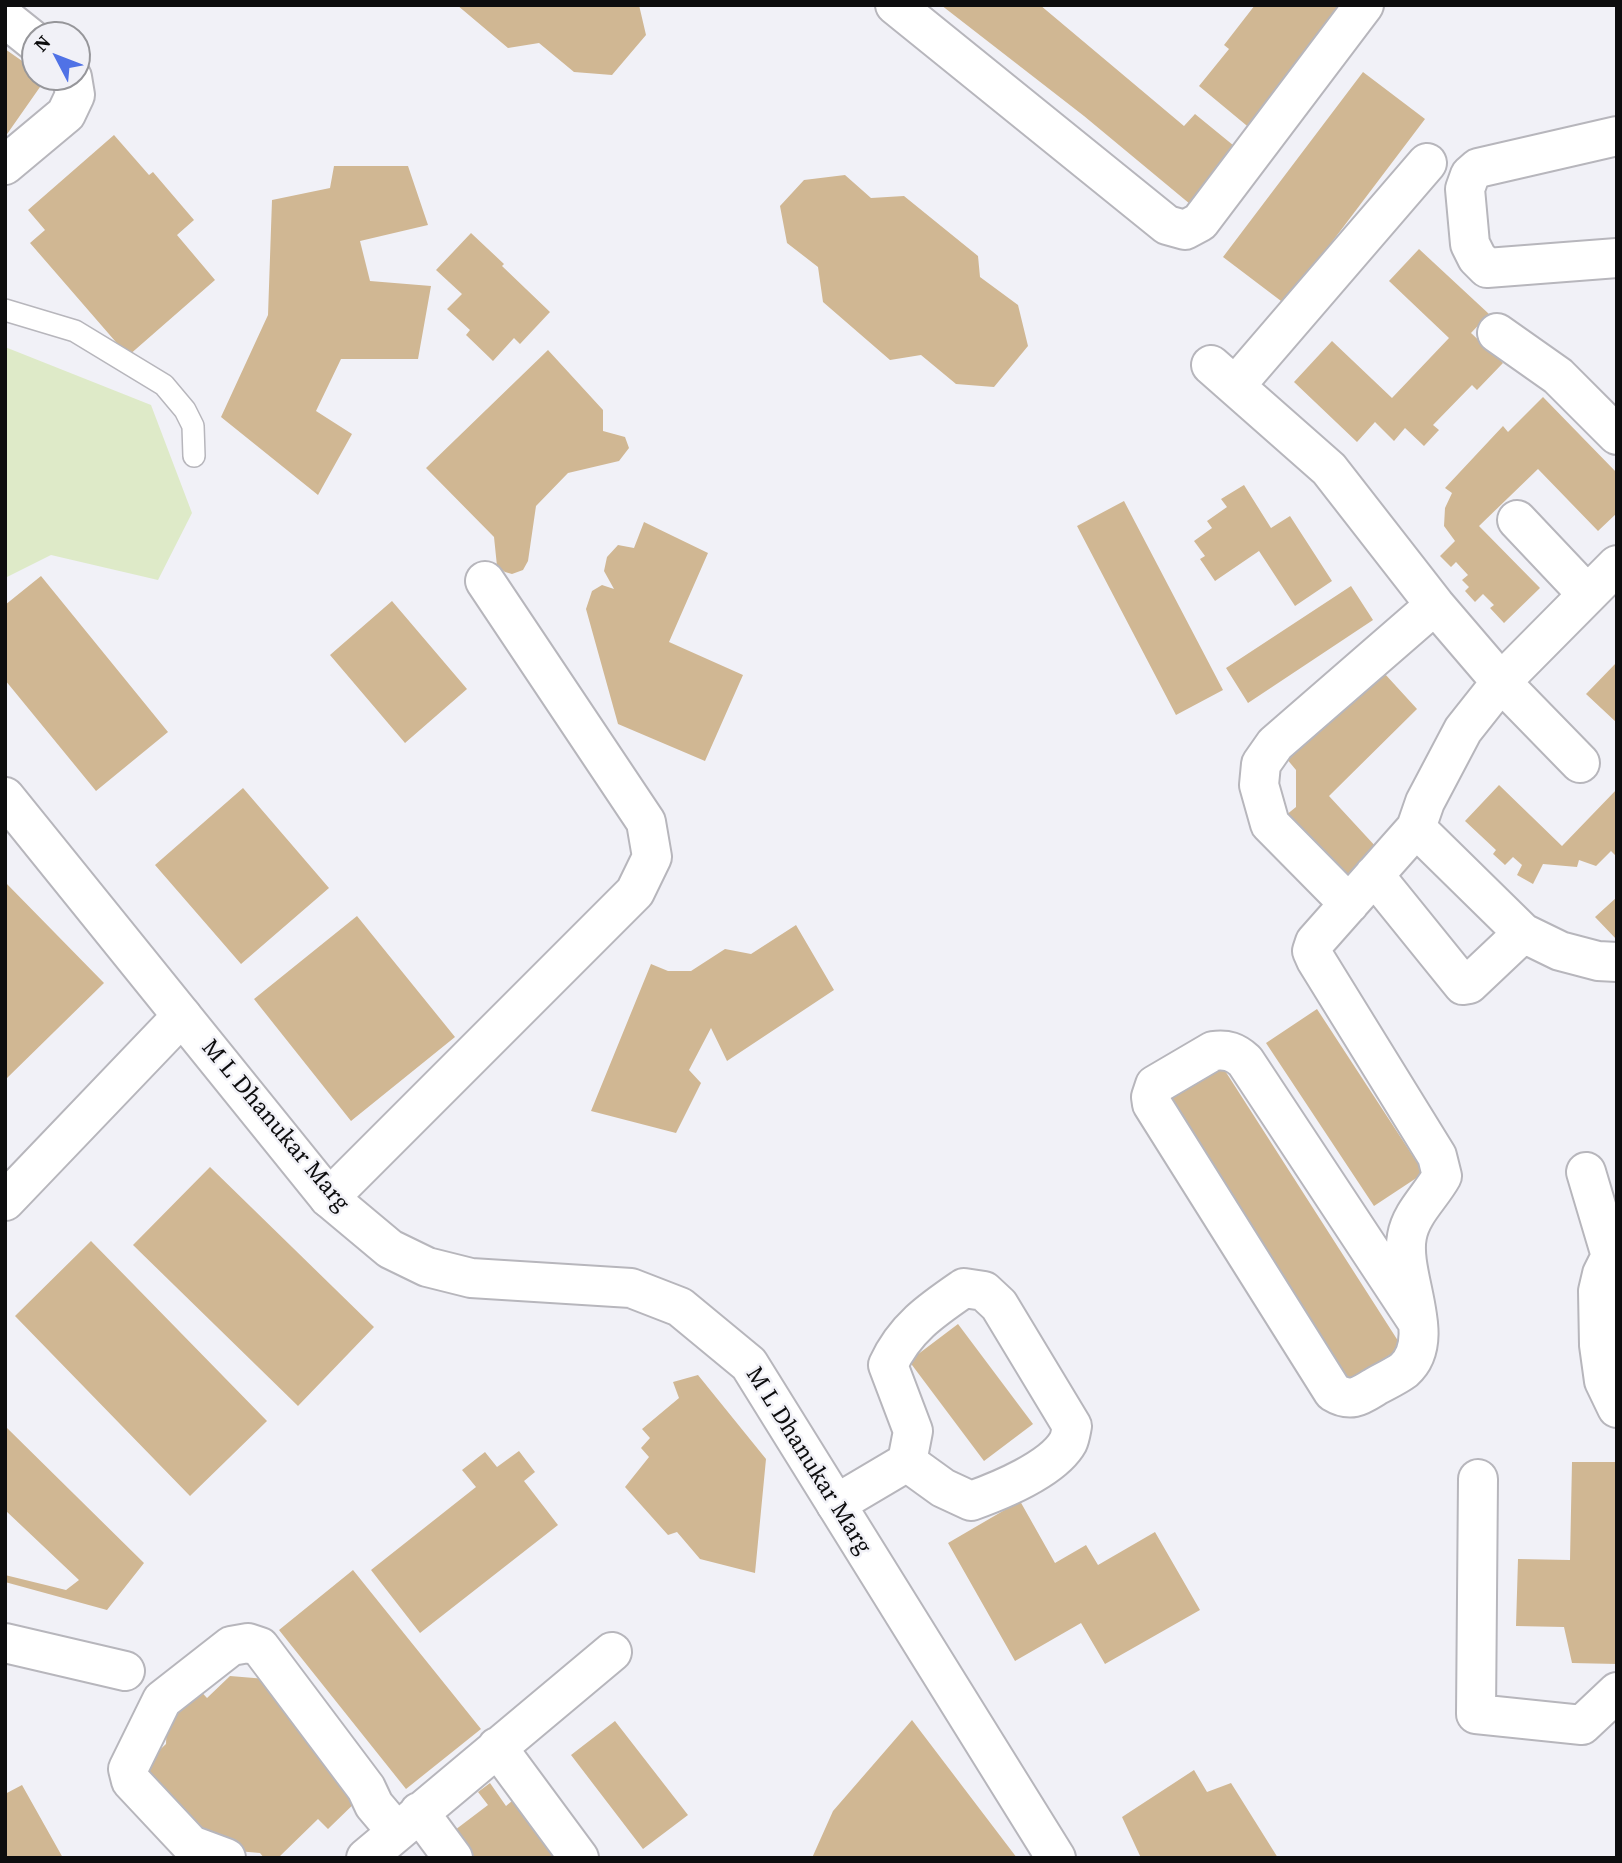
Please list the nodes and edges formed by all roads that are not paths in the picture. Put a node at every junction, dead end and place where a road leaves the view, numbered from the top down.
1 (895, 5) edge
2 (1364, 5) edge
3 (5, 18) edge
4 (21, 31) edge
5 (74, 91) edge
6 (1617, 136) edge
7 (1427, 163) dead end
8 (5, 165) edge
9 (1617, 258) edge
10 (5, 310) edge
11 (1497, 333) dead end
12 (1617, 435) edge
13 (194, 456) dead end
14 (1517, 520) dead end
15 (1617, 565) edge
16 (485, 581) dead end
17 (1587, 594) junction
18 (1435, 605) junction
19 (1501, 682) junction
20 (1580, 763) dead end
21 (5, 797) edge
22 (1416, 828) junction
23 (1374, 875) junction
24 (1349, 904) junction
25 (1524, 933) junction
26 (1617, 962) edge
27 (182, 1016) junction
28 (1586, 1172) dead end
29 (330, 1198) junction
30 (5, 1201) edge
31 (1614, 1258) edge
32 (1418, 1323) junction
33 (1608, 1341) edge
34 (1617, 1408) edge
35 (907, 1462) junction
36 (1478, 1479) dead end
37 (836, 1504) junction
38 (5, 1643) edge
39 (612, 1652) dead end
40 (125, 1671) dead end
41 (1617, 1692) edge
42 (497, 1747) junction
43 (408, 1822) junction
44 (226, 1858) edge
45 (366, 1858) edge
46 (453, 1858) edge
47 (579, 1858) edge
48 (1056, 1858) edge

1 - 2 street
3 - 4 street
5 - 8 street
6 - 9 street
7 - 18 street
10 - 13 lane
11 - 12 street
14 - 17 street
15 - 17 street
16 - 29 street
17 - 19 street
18 - 19 street
18 - 24 street
19 - 20 street
19 - 22 street
21 - 27 street, M L Dhanukar Marg
22 - 23 street
22 - 25 street
23 - 24 street
23 - 25 street
24 - 32 street
25 - 26 street
27 - 29 street, M L Dhanukar Marg
27 - 30 street
28 - 31 street
29 - 37 street, M L Dhanukar Marg
31 - 33 street
32 - 32 street
33 - 34 street
35 - 35 street
35 - 37 street
36 - 41 street
37 - 48 street, M L Dhanukar Marg
38 - 40 street
39 - 42 street
42 - 43 street
42 - 47 street
43 - 44 street
43 - 45 street
43 - 46 street

